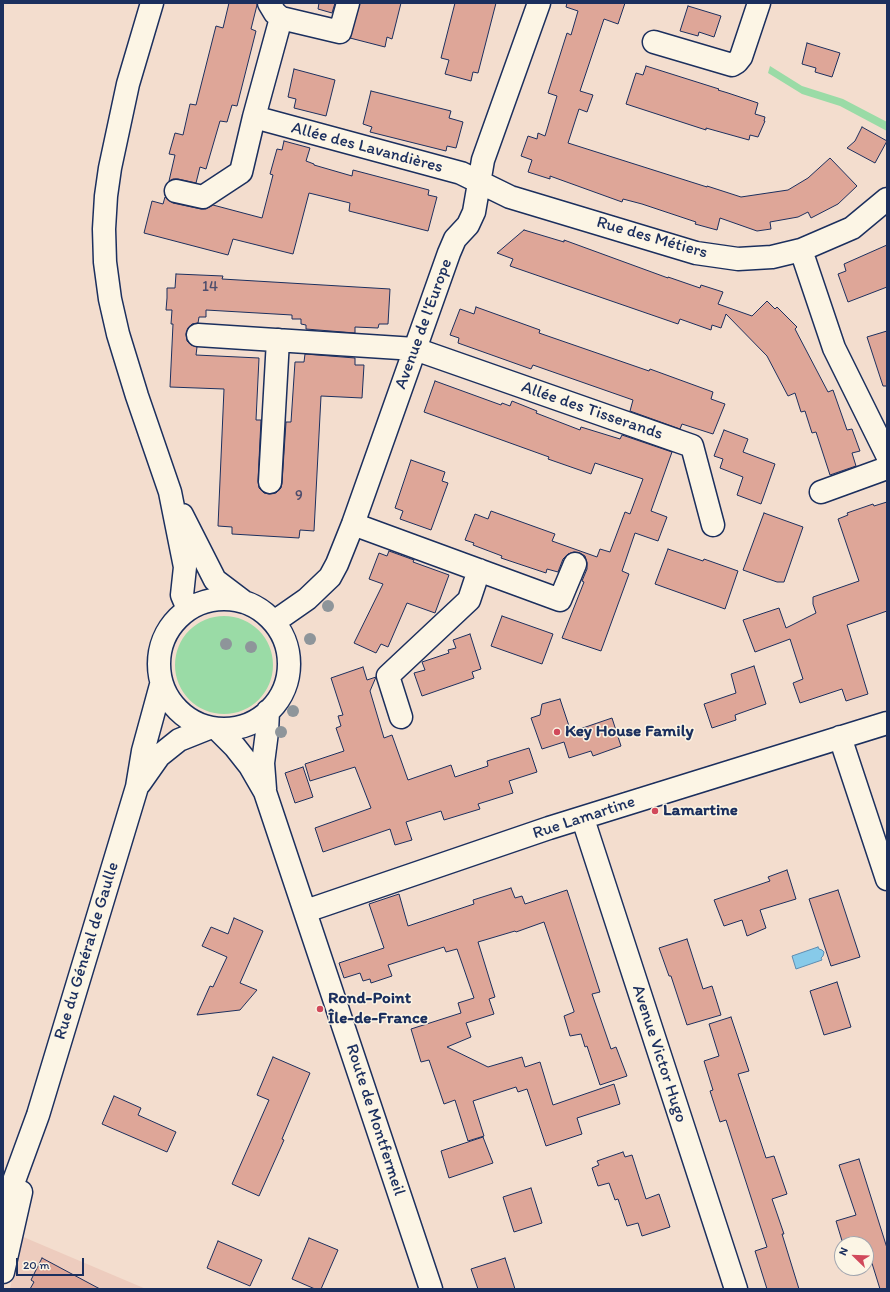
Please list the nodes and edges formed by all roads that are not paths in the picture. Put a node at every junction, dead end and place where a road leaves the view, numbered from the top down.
1 (152, 3) edge
2 (348, 3) edge
3 (539, 3) edge
4 (759, 3) edge
5 (275, 10) edge
6 (654, 42) dead end
7 (254, 117) junction
8 (479, 182) junction
9 (176, 190) dead end
10 (887, 199) edge
11 (801, 250) junction
12 (198, 335) dead end
13 (278, 340) junction
14 (415, 349) junction
15 (887, 455) edge
16 (887, 468) edge
17 (270, 482) dead end
18 (170, 492) junction
19 (822, 492) dead end
20 (353, 524) junction
21 (713, 525) dead end
22 (575, 564) dead end
23 (479, 570) junction
24 (244, 602) junction
25 (188, 609) junction
26 (274, 622) junction
27 (161, 685) junction
28 (268, 712) junction
29 (401, 717) dead end
30 (887, 723) edge
31 (213, 729) junction
32 (840, 737) junction
33 (138, 787) junction
34 (265, 792) junction
35 (582, 818) junction
36 (887, 879) edge
37 (306, 911) junction
38 (8, 1219) edge
39 (3, 1272) edge
40 (431, 1289) edge
41 (736, 1289) edge

1 - 18 street
2 - 5 street
3 - 8 street, Avenue de l'Europe
4 - 6 street
5 - 7 street
7 - 8 street, Allée des Lavandières
7 - 9 street
8 - 11 street, Rue des Métiers
8 - 14 street, Avenue de l'Europe
10 - 11 street, Rue des Métiers
11 - 15 street
12 - 13 street
13 - 14 street
13 - 17 street
14 - 20 street, Avenue de l'Europe
14 - 21 street, Allée des Tisserands
16 - 19 street
18 - 24 street
18 - 25 street
20 - 23 street
20 - 26 street, Avenue de l'Europe
22 - 23 street
23 - 29 street
24 - 25 street
24 - 26 street
25 - 27 street
26 - 28 street
27 - 31 street
27 - 33 street, Rue du Général de Gaulle
28 - 31 street
28 - 34 street, Route de Montfermeil
30 - 32 street, Rue Lamartine
31 - 33 street, Rue du Général de Gaulle
31 - 34 street, Route de Montfermeil
32 - 35 street, Rue Lamartine
32 - 36 street
33 - 38 street, Rue du Général de Gaulle
34 - 37 street, Route de Montfermeil
35 - 37 street, Rue Lamartine
35 - 41 street, Avenue Victor Hugo
37 - 40 street, Route de Montfermeil
38 - 39 street, Rue du Général de Gaulle

